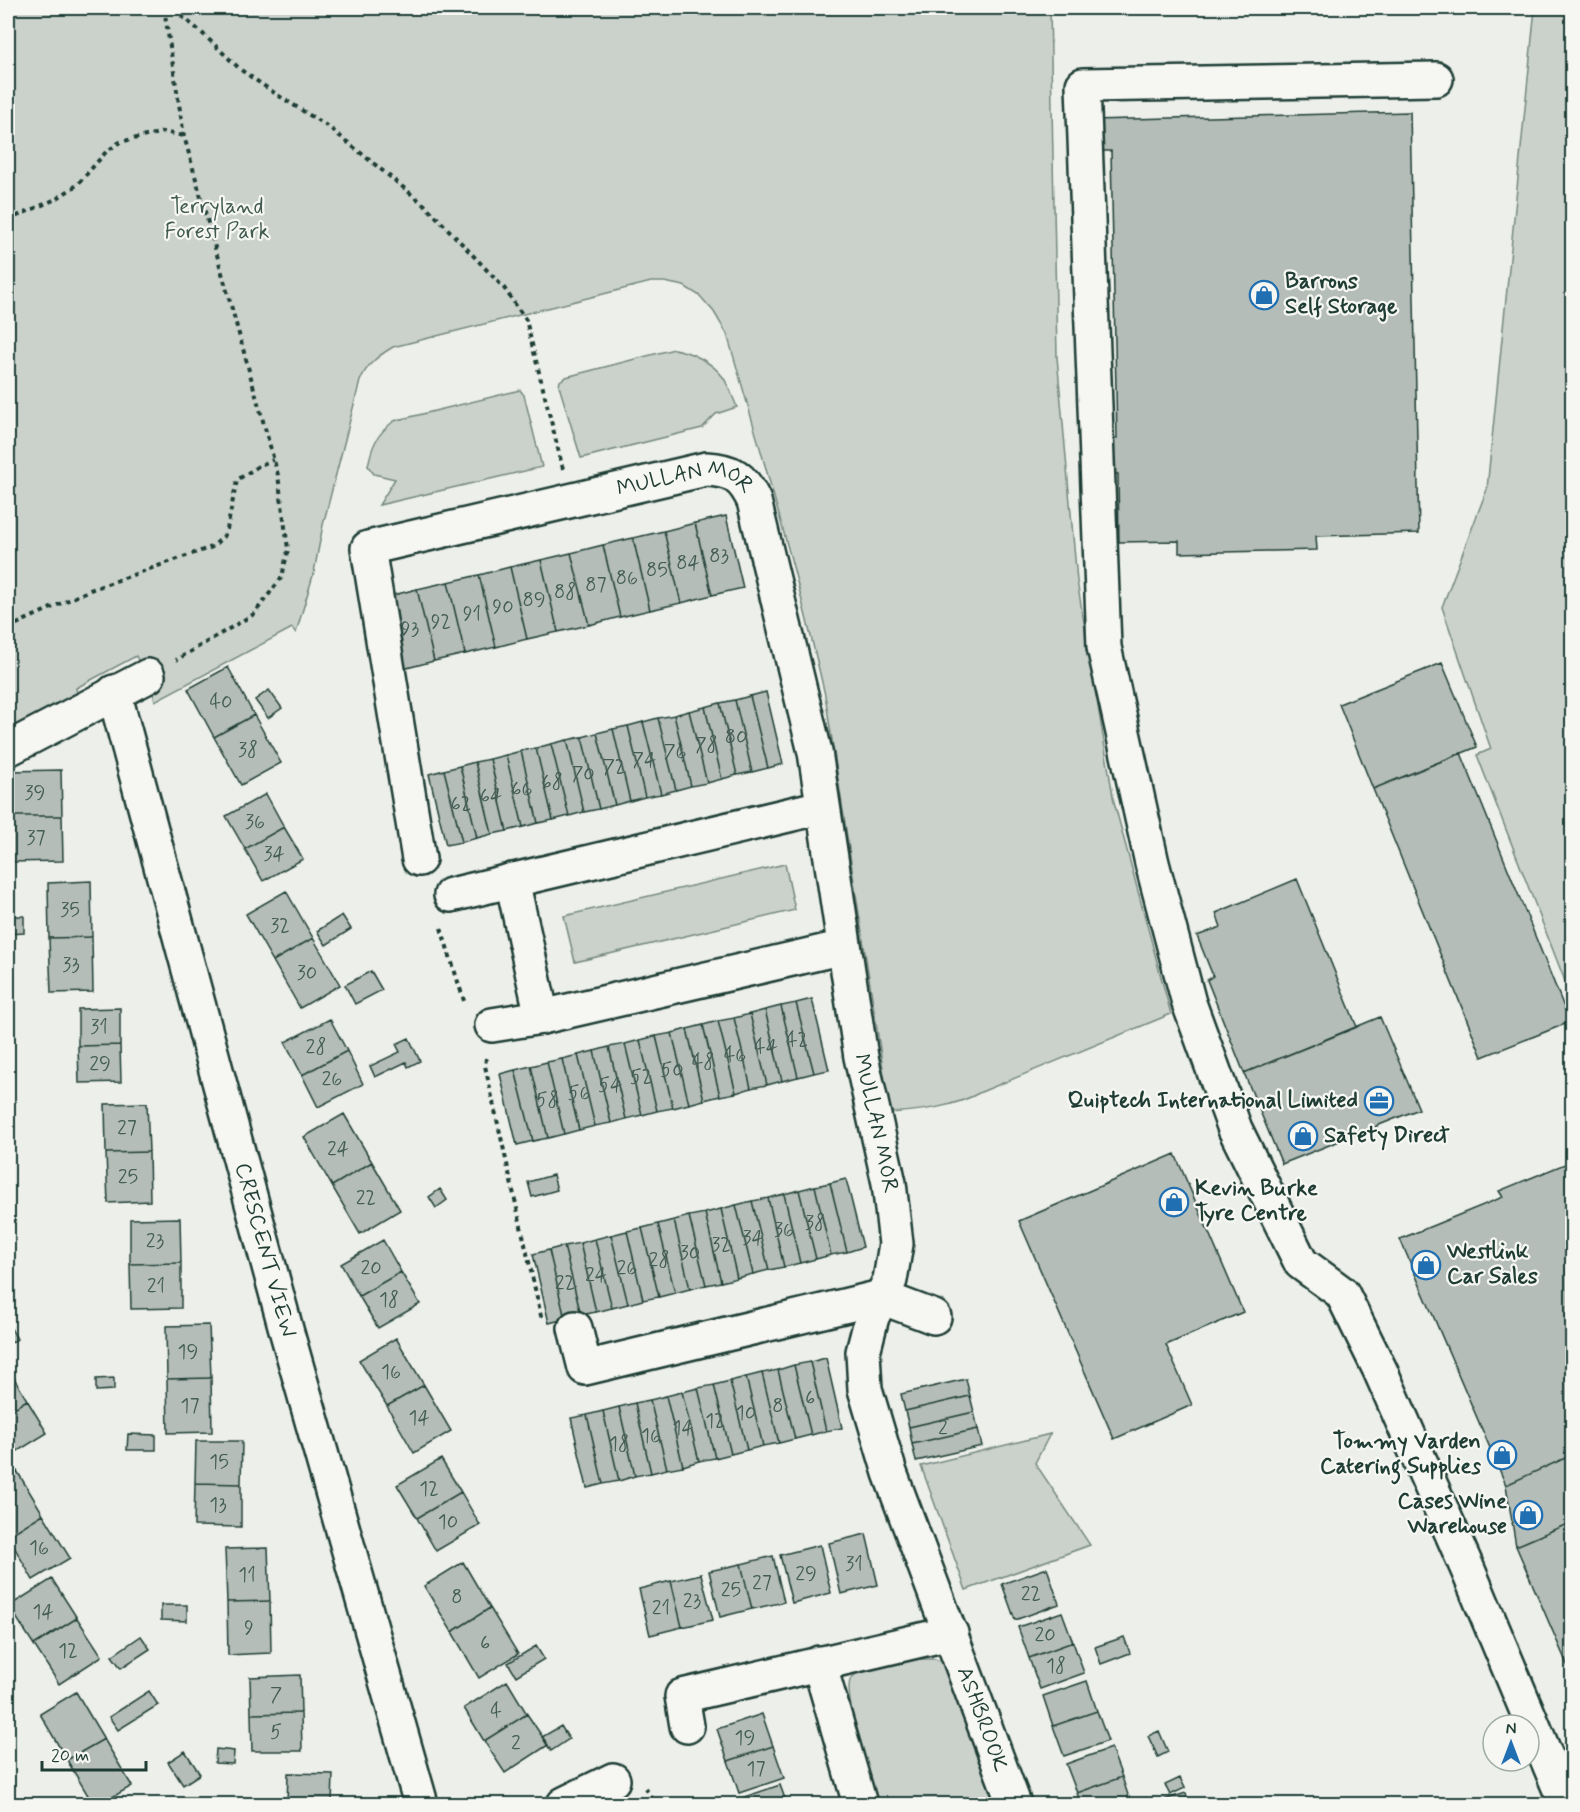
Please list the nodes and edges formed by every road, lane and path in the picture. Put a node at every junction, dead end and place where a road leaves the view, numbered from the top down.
1 (164, 8) edge
2 (1436, 79) dead end
3 (184, 136) junction
4 (8, 220) edge
5 (558, 451) dead end
6 (273, 460) junction
7 (8, 628) edge
8 (148, 676) joint
9 (114, 692) junction
10 (8, 749) edge
11 (822, 807) junction
12 (419, 859) dead end
13 (512, 880) junction
14 (445, 908) joint
15 (844, 947) junction
16 (542, 1017) junction
17 (480, 1018) junction
18 (481, 1055) dead end
19 (485, 1066) junction
20 (881, 1297) junction
21 (934, 1317) dead end
22 (575, 1328) joint
23 (890, 1473) joint
24 (951, 1633) junction
25 (819, 1663) junction
26 (684, 1711) dead end
27 (613, 1779) dead end
28 (421, 1804) edge
29 (564, 1804) edge
30 (860, 1804) edge
31 (1014, 1804) edge
32 (1566, 1804) edge

1 - 3 path
1 - 5 path
2 - 32 street
3 - 4 path
3 - 6 path
6 - 7 path
6 - 8 path
8 - 9 street
9 - 10 street
9 - 28 street, CRESCENT VIEW
11 - 12 street, MULLAN MOR
11 - 13 street
11 - 15 street, MULLAN MOR
13 - 14 street
13 - 16 street
14 - 17 path
15 - 16 street
15 - 20 street, MULLAN MOR
16 - 17 street
17 - 19 path
18 - 19 path
19 - 22 path
20 - 21 street
20 - 22 street
20 - 23 street, MULLAN MOR
23 - 24 street, ASHBROOK
24 - 25 street
24 - 31 street, ASHBROOK
25 - 26 street
25 - 30 street
27 - 29 street

